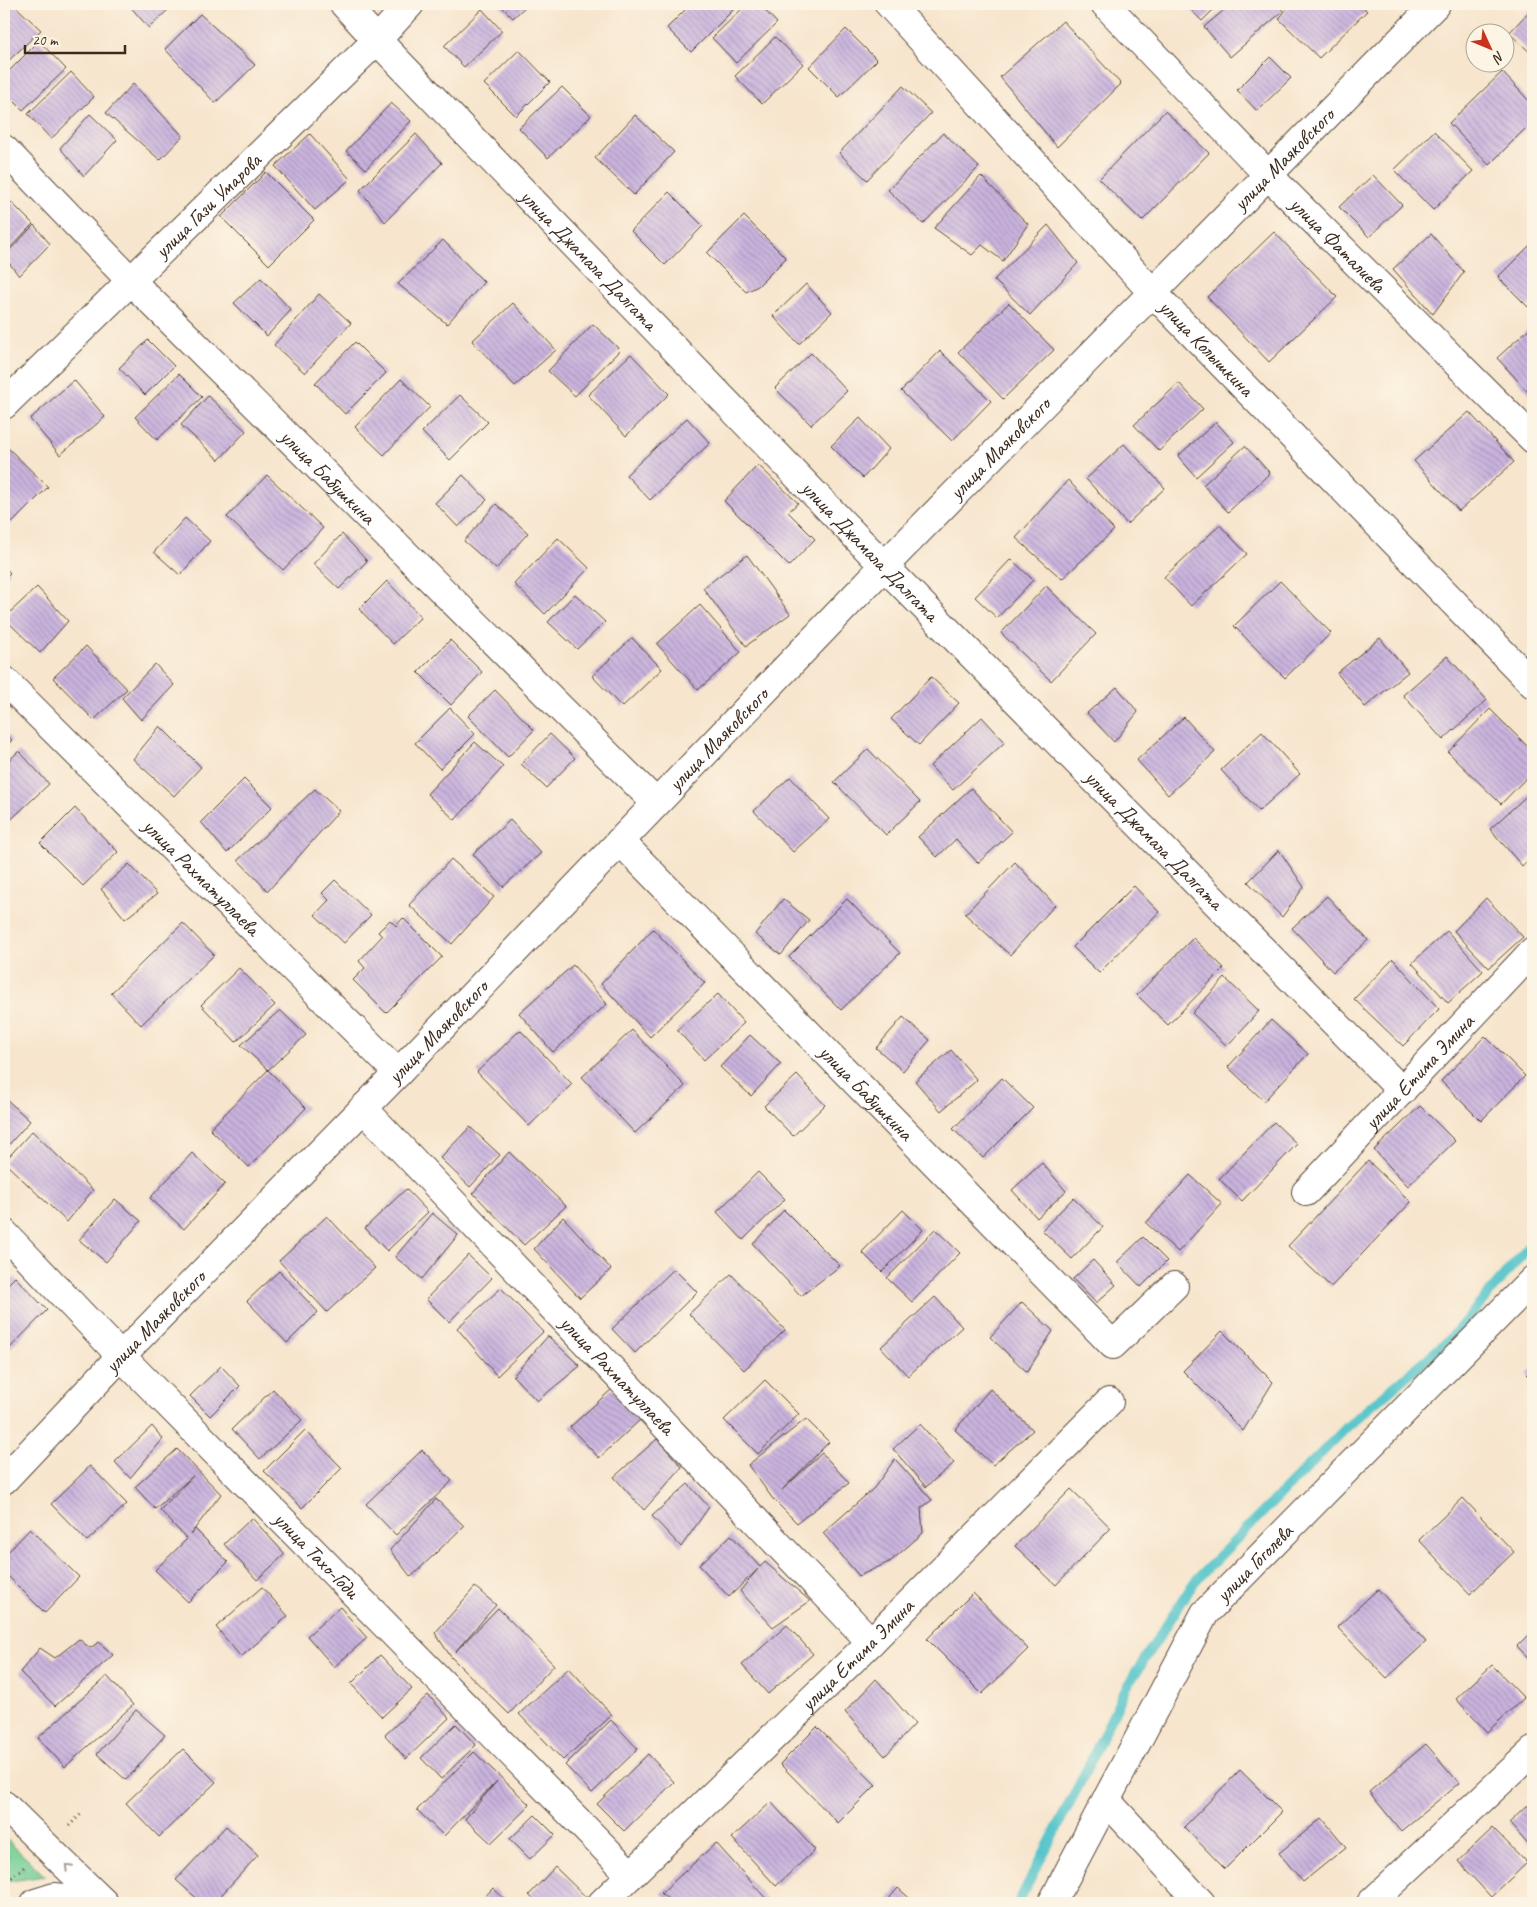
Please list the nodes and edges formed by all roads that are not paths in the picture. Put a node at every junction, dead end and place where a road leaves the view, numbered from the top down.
1 (344, 4) edge
2 (410, 4) edge
3 (889, 4) edge
4 (1105, 4) edge
5 (1436, 4) edge
6 (376, 40) junction
7 (4, 149) edge
8 (1270, 176) junction
9 (131, 281) junction
10 (1153, 293) junction
11 (4, 406) edge
12 (1533, 439) edge
13 (884, 566) junction
14 (4, 680) edge
15 (1533, 684) edge
16 (655, 802) junction
17 (620, 840) junction
18 (1533, 951) edge
19 (398, 1073) junction
20 (1402, 1092) junction
21 (363, 1108) junction
22 (1306, 1192) dead end
23 (4, 1232) edge
24 (1533, 1280) edge
25 (1174, 1286) dead end
26 (121, 1356) junction
27 (1109, 1402) dead end
28 (4, 1480) edge
29 (871, 1642) junction
30 (1533, 1751) edge
31 (1106, 1800) junction
32 (4, 1805) edge
33 (631, 1875) junction
34 (103, 1902) edge
35 (35, 1903) edge
36 (602, 1903) edge
37 (1052, 1903) edge
38 (1201, 1903) edge
39 (1371, 1903) edge

1 - 6 street, улица Джамала Далгата
2 - 6 street, улица Гази Умарова
3 - 10 street, улица Колышкина
4 - 8 street, улица Фаталиева
5 - 8 street, улица Маяковского
6 - 9 street, улица Гази Умарова
6 - 13 street, улица Джамала Далгата
7 - 9 street, улица Бабушкина
8 - 10 street, улица Маяковского
8 - 12 street, улица Фаталиева
9 - 11 street, улица Гази Умарова
9 - 16 street, улица Бабушкина
10 - 13 street, улица Маяковского
10 - 15 street, улица Колышкина
13 - 16 street, улица Маяковского
13 - 20 street, улица Джамала Далгата
14 - 19 street, улица Рахматуллаева
16 - 17 street, улица Маяковского
17 - 19 street, улица Маяковского
17 - 25 street, улица Бабушкина
18 - 20 street, улица Етима Эмина
19 - 21 street, улица Маяковского
20 - 22 street, улица Етима Эмина
21 - 26 street, улица Маяковского
21 - 29 street, улица Рахматуллаева
23 - 26 street, улица Тахо-Годи
24 - 31 street, улица Гоголева
26 - 28 street, улица Маяковского
26 - 33 street, улица Тахо-Годи
27 - 29 street, улица Етима Эмина
29 - 33 street, улица Етима Эмина
30 - 39 street
31 - 37 street, улица Гоголева
31 - 38 street
34 -> 32 street
33 - 36 street, улица Етима Эмина
34 - 35 street

